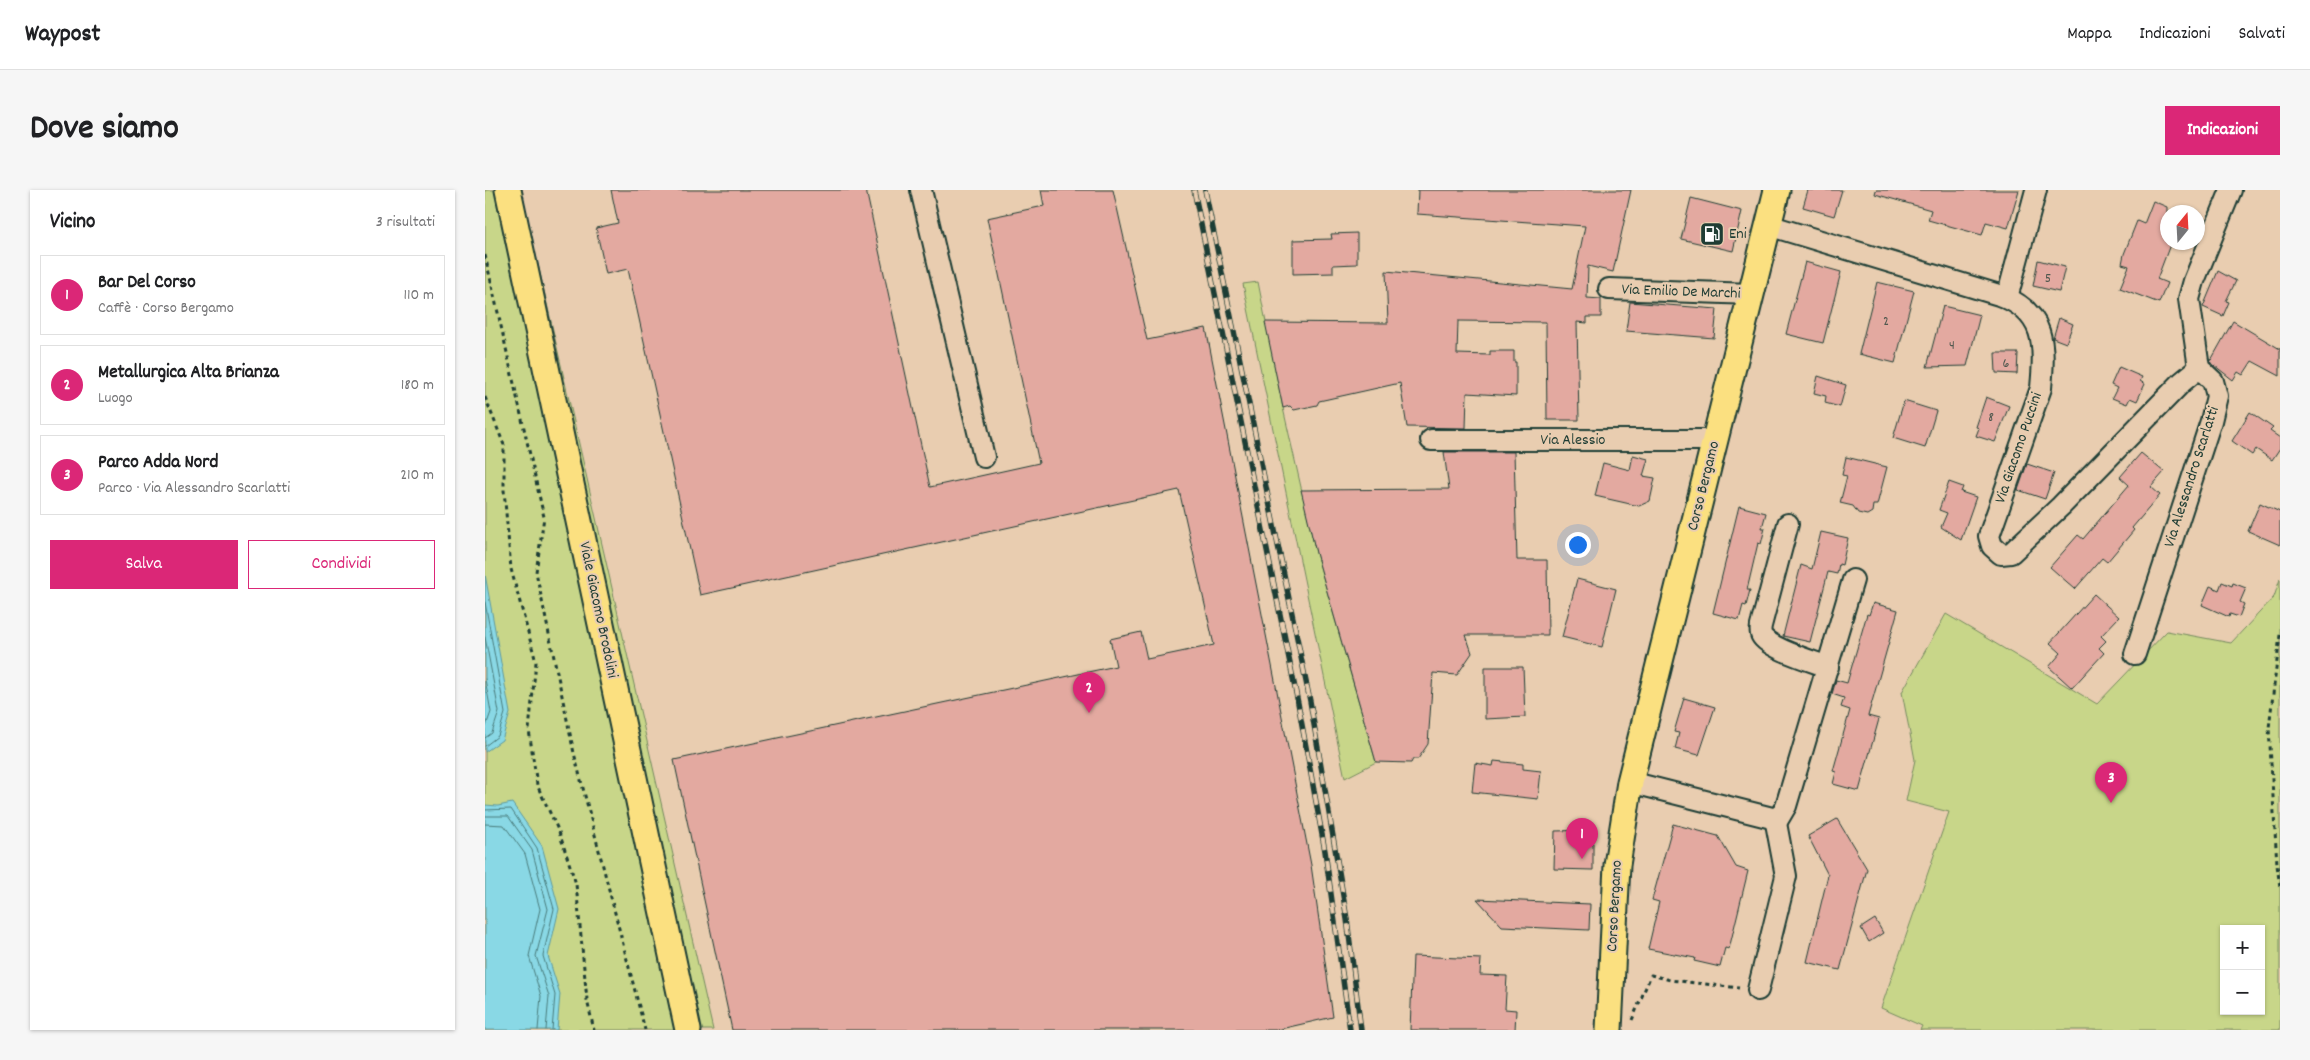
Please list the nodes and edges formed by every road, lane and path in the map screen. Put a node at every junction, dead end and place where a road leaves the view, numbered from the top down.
1 (508, 190) edge
2 (921, 190) edge
3 (1777, 190) edge
4 (2036, 190) edge
5 (2231, 190) edge
6 (1768, 225) junction
7 (485, 255) edge
8 (1609, 289) dead end
9 (1753, 294) junction
10 (2007, 298) junction
11 (2199, 368) junction
12 (485, 397) edge
13 (1431, 440) dead end
14 (1716, 440) junction
15 (984, 456) dead end
16 (1788, 524) dead end
17 (1853, 580) dead end
18 (2280, 635) edge
19 (2135, 654) dead end
20 (1828, 667) junction
21 (1630, 782) junction
22 (1776, 823) junction
23 (2280, 887) edge
24 (1758, 990) joint
25 (1632, 1021) dead end
26 (594, 1030) edge
27 (645, 1030) edge
28 (688, 1030) edge
29 (1609, 1030) edge

1 - 28 main road, Viale Giacomo Brodolini
2 - 15 street
3 - 6 main road, Corso Bergamo
4 - 10 street
5 - 11 street
6 - 9 main road, Corso Bergamo
6 - 10 street, Via Giacomo Puccini
7 - 27 path
8 - 9 street, Via Emilio De Marchi
9 - 14 main road, Corso Bergamo
10 - 11 street, Via Giacomo Puccini
11 - 19 street, Via Alessandro Scarlatti
12 - 26 path
13 - 14 street, Via Alessio
14 - 21 main road, Corso Bergamo
16 - 20 street
17 - 20 street
18 - 23 path
20 - 22 street
21 - 22 street
21 - 29 main road, Corso Bergamo
22 - 24 street
24 - 25 path

